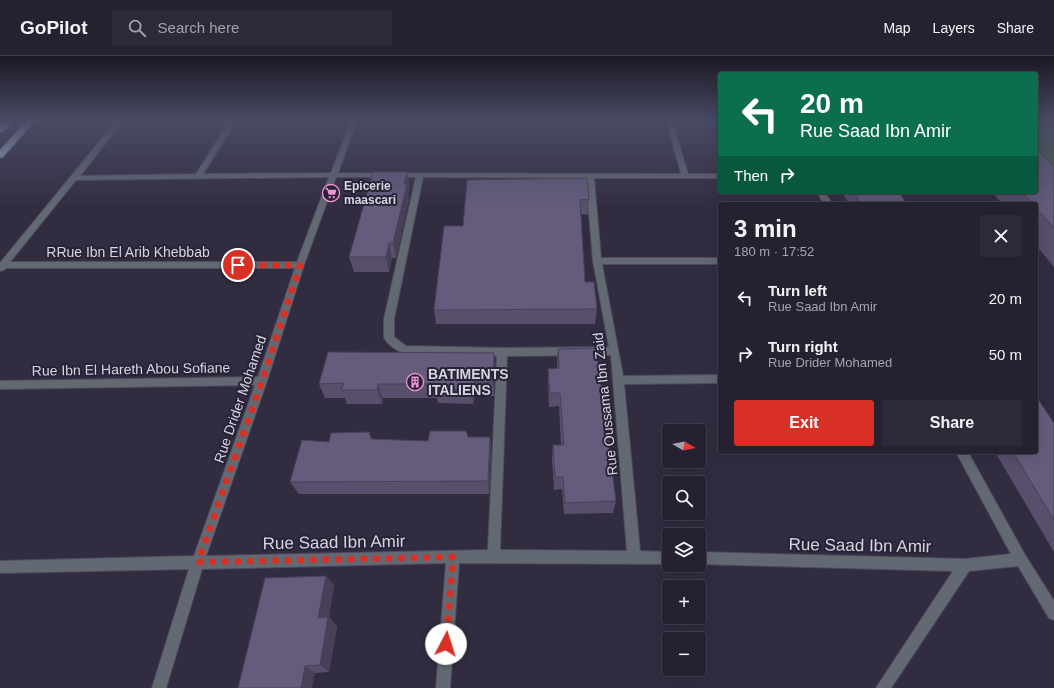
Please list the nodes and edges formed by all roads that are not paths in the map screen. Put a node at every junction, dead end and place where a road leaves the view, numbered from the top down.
1 (97, 149) edge
2 (215, 149) edge
3 (343, 149) edge
4 (677, 149) edge
5 (334, 175) junction
6 (420, 176) junction
7 (685, 176) junction
8 (718, 176) edge
9 (198, 177) junction
10 (590, 177) junction
11 (74, 178) junction
12 (597, 261) junction
13 (718, 261) edge
14 (300, 265) junction
15 (2, 267) edge
16 (615, 351) junction
17 (502, 352) junction
18 (718, 379) edge
19 (619, 380) junction
20 (262, 381) junction
21 (0, 385) edge
22 (963, 454) edge
23 (494, 556) junction
24 (453, 557) junction
25 (634, 557) junction
26 (662, 558) edge
27 (706, 558) edge
28 (1021, 559) junction
29 (198, 562) junction
30 (965, 565) junction
31 (0, 567) edge
32 (1054, 613) edge
33 (159, 688) edge
34 (443, 688) edge
35 (882, 688) edge

1 - 11 street
2 - 9 street
3 - 5 street, Rue Drider Mohamed
4 - 7 street
5 - 6 street
5 - 9 street
5 - 14 street, Rue Drider Mohamed
6 - 10 street
6 - 17 street
7 - 8 street
7 - 10 street
9 - 11 street
10 - 12 street, Rue Oussama Ibn Zaid
11 - 15 street
12 - 13 street
12 - 16 street, Rue Oussama Ibn Zaid
14 - 15 street, RRue Ibn El Arib Khebbab
14 - 20 street, Rue Drider Mohamed
16 - 17 street
16 - 19 street, Rue Oussama Ibn Zaid
17 - 23 street
18 - 19 street
19 - 25 street, Rue Oussama Ibn Zaid
20 - 21 street, Rue Ibn El Hareth Abou Sofiane
20 - 29 street, Rue Drider Mohamed
22 - 28 street
23 - 24 street, Rue Saad Ibn Amir
23 - 25 street, Rue Saad Ibn Amir
24 - 29 street, Rue Saad Ibn Amir
24 - 34 street
25 - 26 street, Rue Saad Ibn Amir
27 - 30 street, Rue Saad Ibn Amir
28 - 30 street, Rue Saad Ibn Amir
28 - 32 street
29 - 31 street, Rue Saad Ibn Amir
29 - 33 street, Rue Drider Mohamed
30 - 35 street

